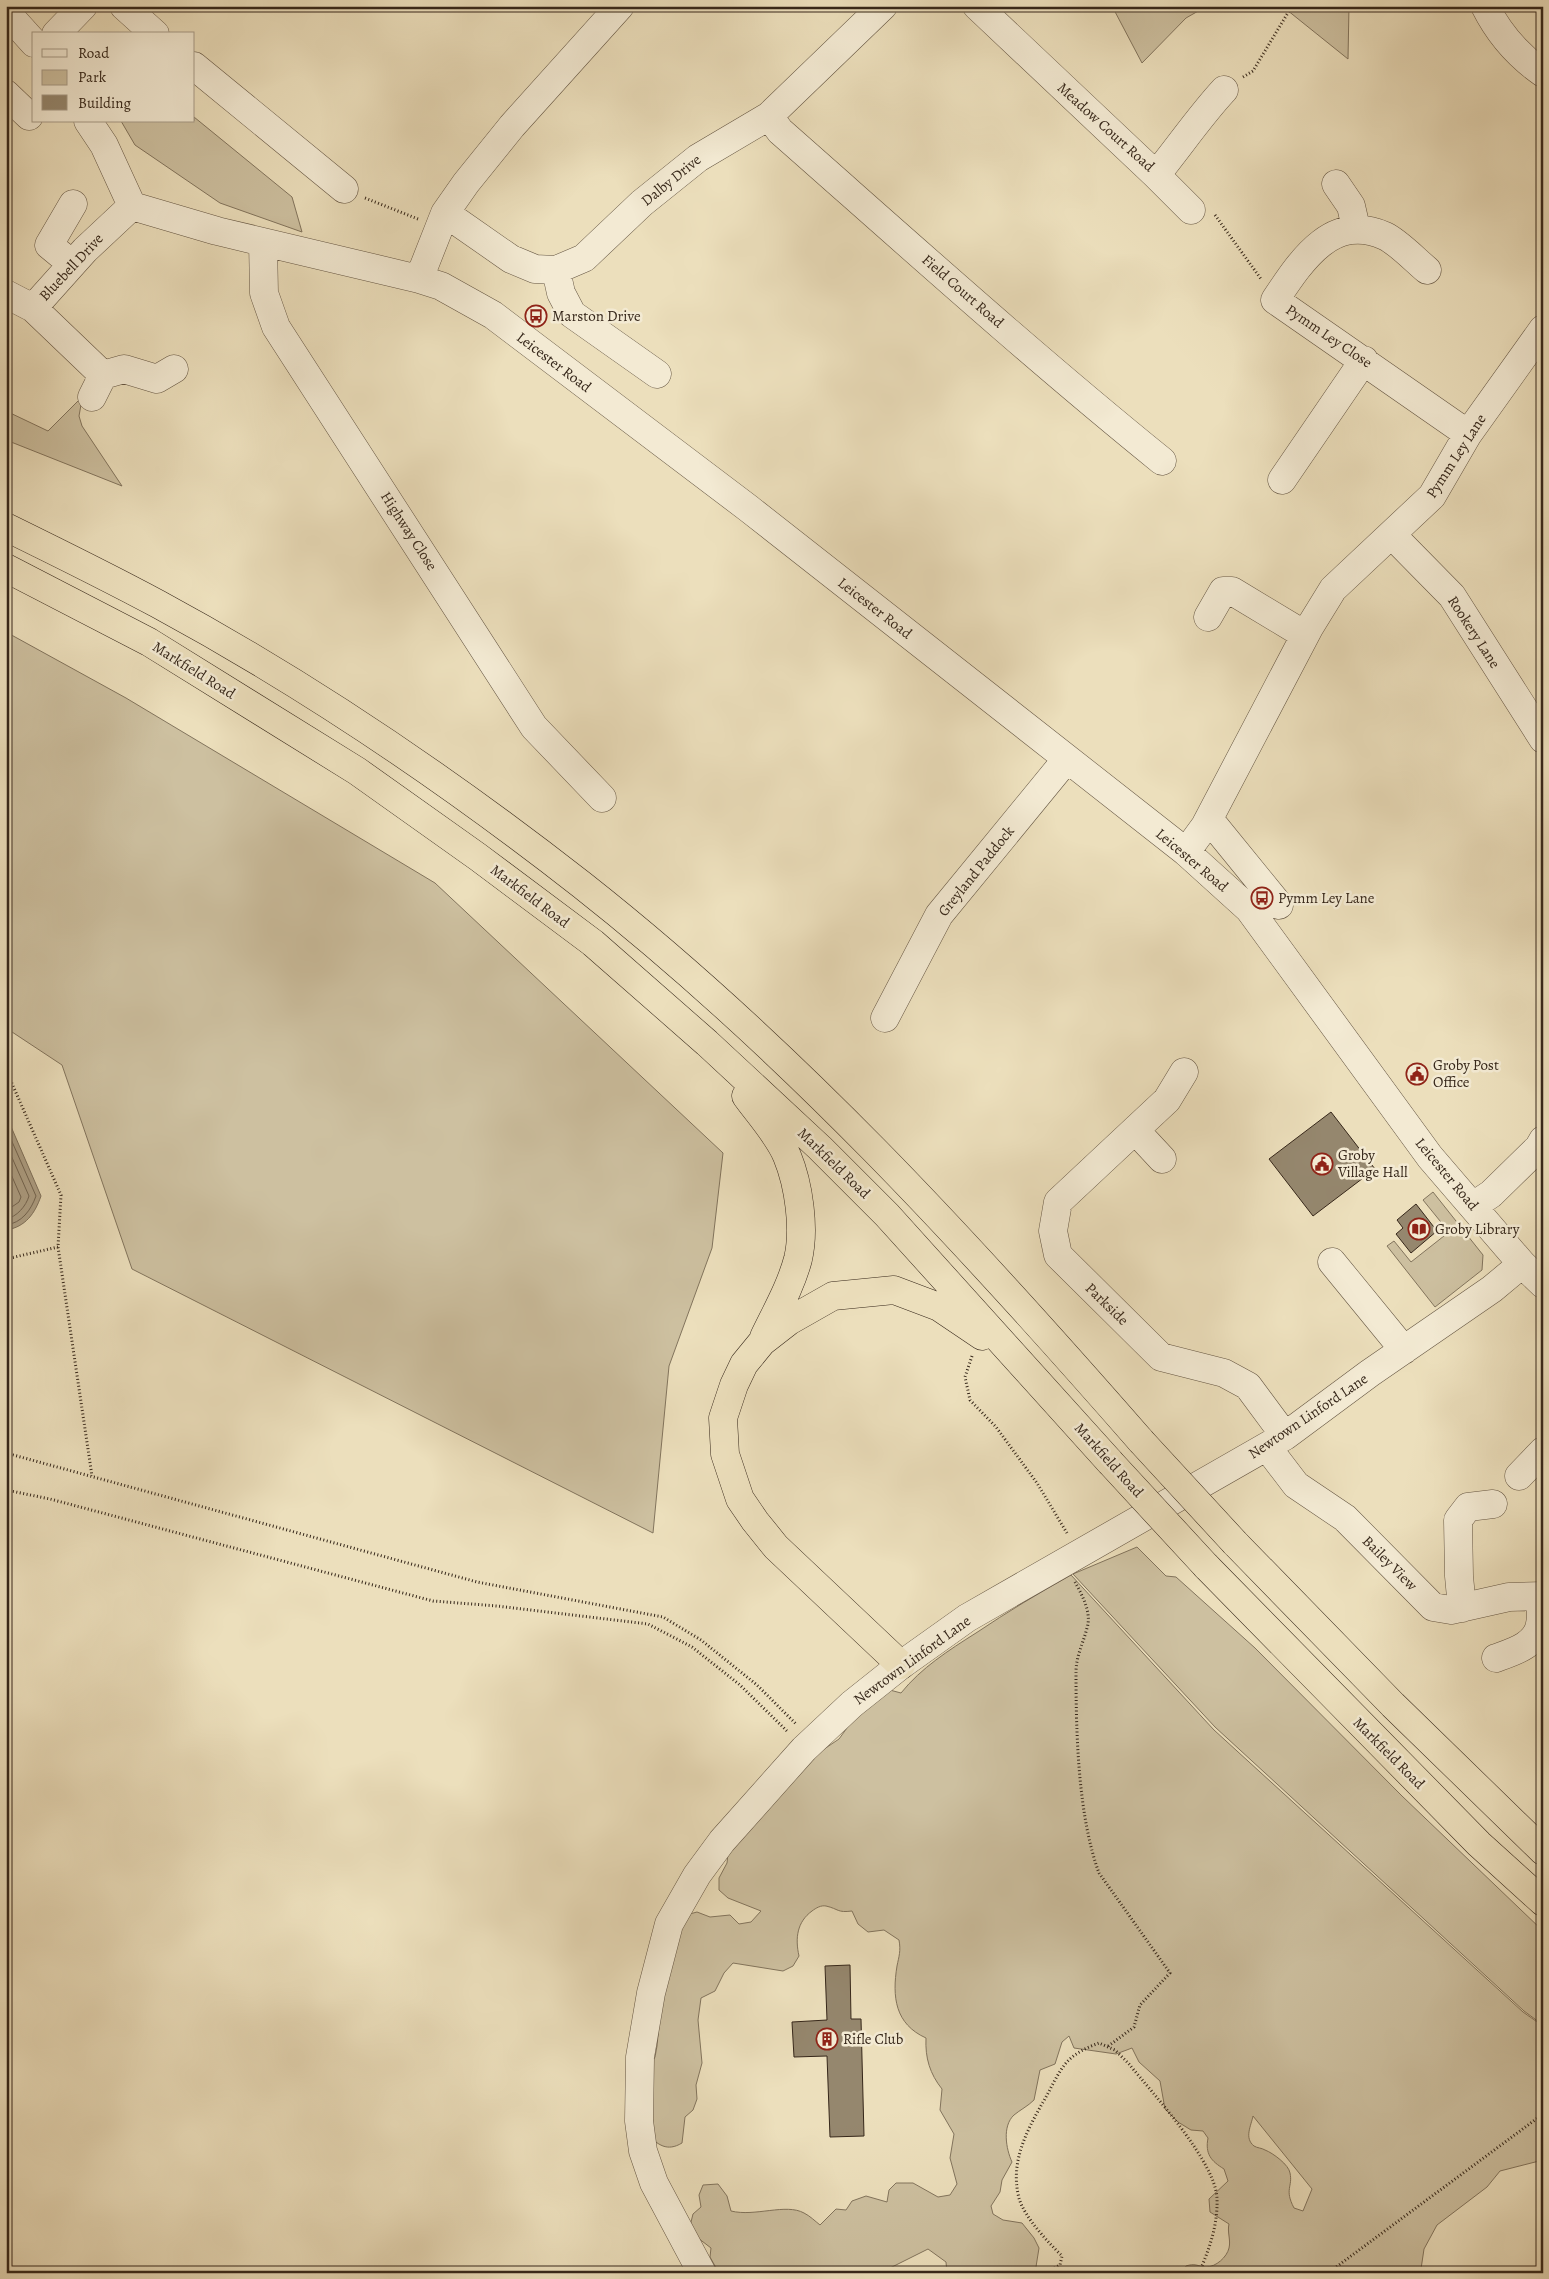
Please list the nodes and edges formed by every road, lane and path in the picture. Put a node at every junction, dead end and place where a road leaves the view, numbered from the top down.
1 (83, 6) edge
2 (124, 6) edge
3 (620, 6) edge
4 (883, 6) edge
5 (977, 6) edge
6 (1292, 6) edge
7 (1485, 6) edge
8 (6, 12) edge
9 (58, 32) edge
10 (154, 32) edge
11 (32, 41) edge
12 (195, 67) edge
13 (1543, 73) edge
14 (1224, 90) joint
15 (6, 94) edge
16 (29, 116) dead end
17 (768, 116) junction
18 (89, 122) edge
19 (1156, 175) junction
20 (1336, 184) dead end
21 (344, 189) joint
22 (73, 204) dead end
23 (132, 206) junction
24 (1191, 210) joint
25 (442, 219) junction
26 (1356, 228) junction
27 (263, 242) junction
28 (72, 264) junction
29 (1427, 270) dead end
30 (419, 279) junction
31 (558, 282) junction
32 (6, 294) edge
33 (1275, 300) junction
34 (33, 308) junction
35 (1543, 329) edge
36 (1364, 360) junction
37 (174, 368) dead end
38 (657, 374) dead end
39 (1468, 434) junction
40 (1162, 461) dead end
41 (1282, 480) dead end
42 (6, 527) edge
43 (1392, 535) junction
44 (6, 568) edge
45 (1208, 617) dead end
46 (1305, 635) junction
47 (1543, 739) edge
48 (1060, 755) junction
49 (602, 798) dead end
50 (1209, 819) junction
51 (1186, 852) junction
52 (1279, 906) dead end
53 (889, 976) dead end
54 (885, 1018) dead end
55 (707, 1043) junction
56 (6, 1070) edge
57 (1184, 1072) dead end
58 (1135, 1130) junction
59 (1543, 1140) edge
60 (1162, 1159) dead end
61 (1473, 1206) junction
62 (58, 1247) junction
63 (6, 1259) edge
64 (1332, 1262) dead end
65 (1522, 1264) junction
66 (1543, 1284) edge
67 (762, 1342) junction
68 (1404, 1350) junction
69 (973, 1353) dead end
70 (1018, 1360) junction
71 (1276, 1441) junction
72 (1543, 1451) edge
73 (6, 1453) edge
74 (92, 1476) junction
75 (1519, 1476) dead end
76 (6, 1490) edge
77 (1493, 1504) dead end
78 (1070, 1558) junction
79 (1541, 1596) edge
80 (1462, 1608) junction
81 (1496, 1658) dead end
82 (901, 1665) junction
83 (808, 1745) junction
84 (1543, 1850) edge
85 (1543, 1902) edge
86 (1107, 2047) junction
87 (1543, 2114) edge
88 (702, 2273) edge
89 (1045, 2273) edge
90 (1199, 2273) edge
91 (1328, 2273) edge

1 - 9 street
2 - 10 street
3 - 25 street
4 - 17 street, Dalby Drive
5 - 19 street, Meadow Court Road
6 - 14 path
7 - 13 street
8 - 11 street
12 - 21 street
14 - 19 street, Meadow Court Road
15 - 16 street
17 - 31 street, Dalby Drive
17 - 40 street, Field Court Road
18 - 23 street
19 - 24 street
20 - 26 street
21 - 25 path
22 - 28 street
23 - 27 street, Leicester Road
23 - 28 street, Bluebell Drive
24 - 33 path
25 - 30 street
25 - 31 street, Dalby Drive
26 - 29 street
26 - 33 street, Pymm Ley Close
27 - 30 street, Leicester Road
27 - 49 street, Highway Close
28 - 34 street, Bluebell Drive
30 - 48 street, Leicester Road
31 - 38 street
32 - 34 street, Bluebell Drive
33 - 36 street, Pymm Ley Close
34 - 37 street
35 - 39 street, Pymm Ley Lane
36 - 39 street, Pymm Ley Close
36 - 41 street
39 - 43 street, Pymm Ley Lane
42 - 84 highway, bridge
43 - 46 street, Pymm Ley Lane
43 - 47 street, Rookery Lane
44 - 55 highway, Markfield Road
45 - 46 street
46 - 50 street, Pymm Ley Lane
48 - 51 street, Leicester Road
48 - 53 street
48 - 54 street, Greyland Paddock
50 - 51 street, Pymm Ley Lane
50 - 52 street
51 - 61 street, Leicester Road
55 - 67 highway
55 - 70 highway, Markfield Road
56 - 62 path
57 - 58 street, Parkside
58 - 60 street
58 - 71 street, Parkside
59 - 61 street
61 - 65 street, Leicester Road
62 - 63 path
62 - 74 path
64 - 68 street
65 - 66 street, Leicester Road
65 - 68 street, Newtown Linford Lane
67 - 70 highway
67 - 82 highway
68 - 71 street, Newtown Linford Lane
69 - 78 path
70 - 85 highway, Markfield Road, bridge
71 - 78 street, Newtown Linford Lane
71 - 80 street, Bailey View
72 - 75 street
73 - 74 path
74 - 83 path
76 - 83 path
77 - 80 street
78 - 82 street, Newtown Linford Lane
78 - 86 path
79 - 80 street, Bailey View
79 - 81 street, Bailey View
82 - 83 street, Newtown Linford Lane
83 - 88 street, Newtown Linford Lane
86 - 89 path
86 - 90 path
87 - 91 path

